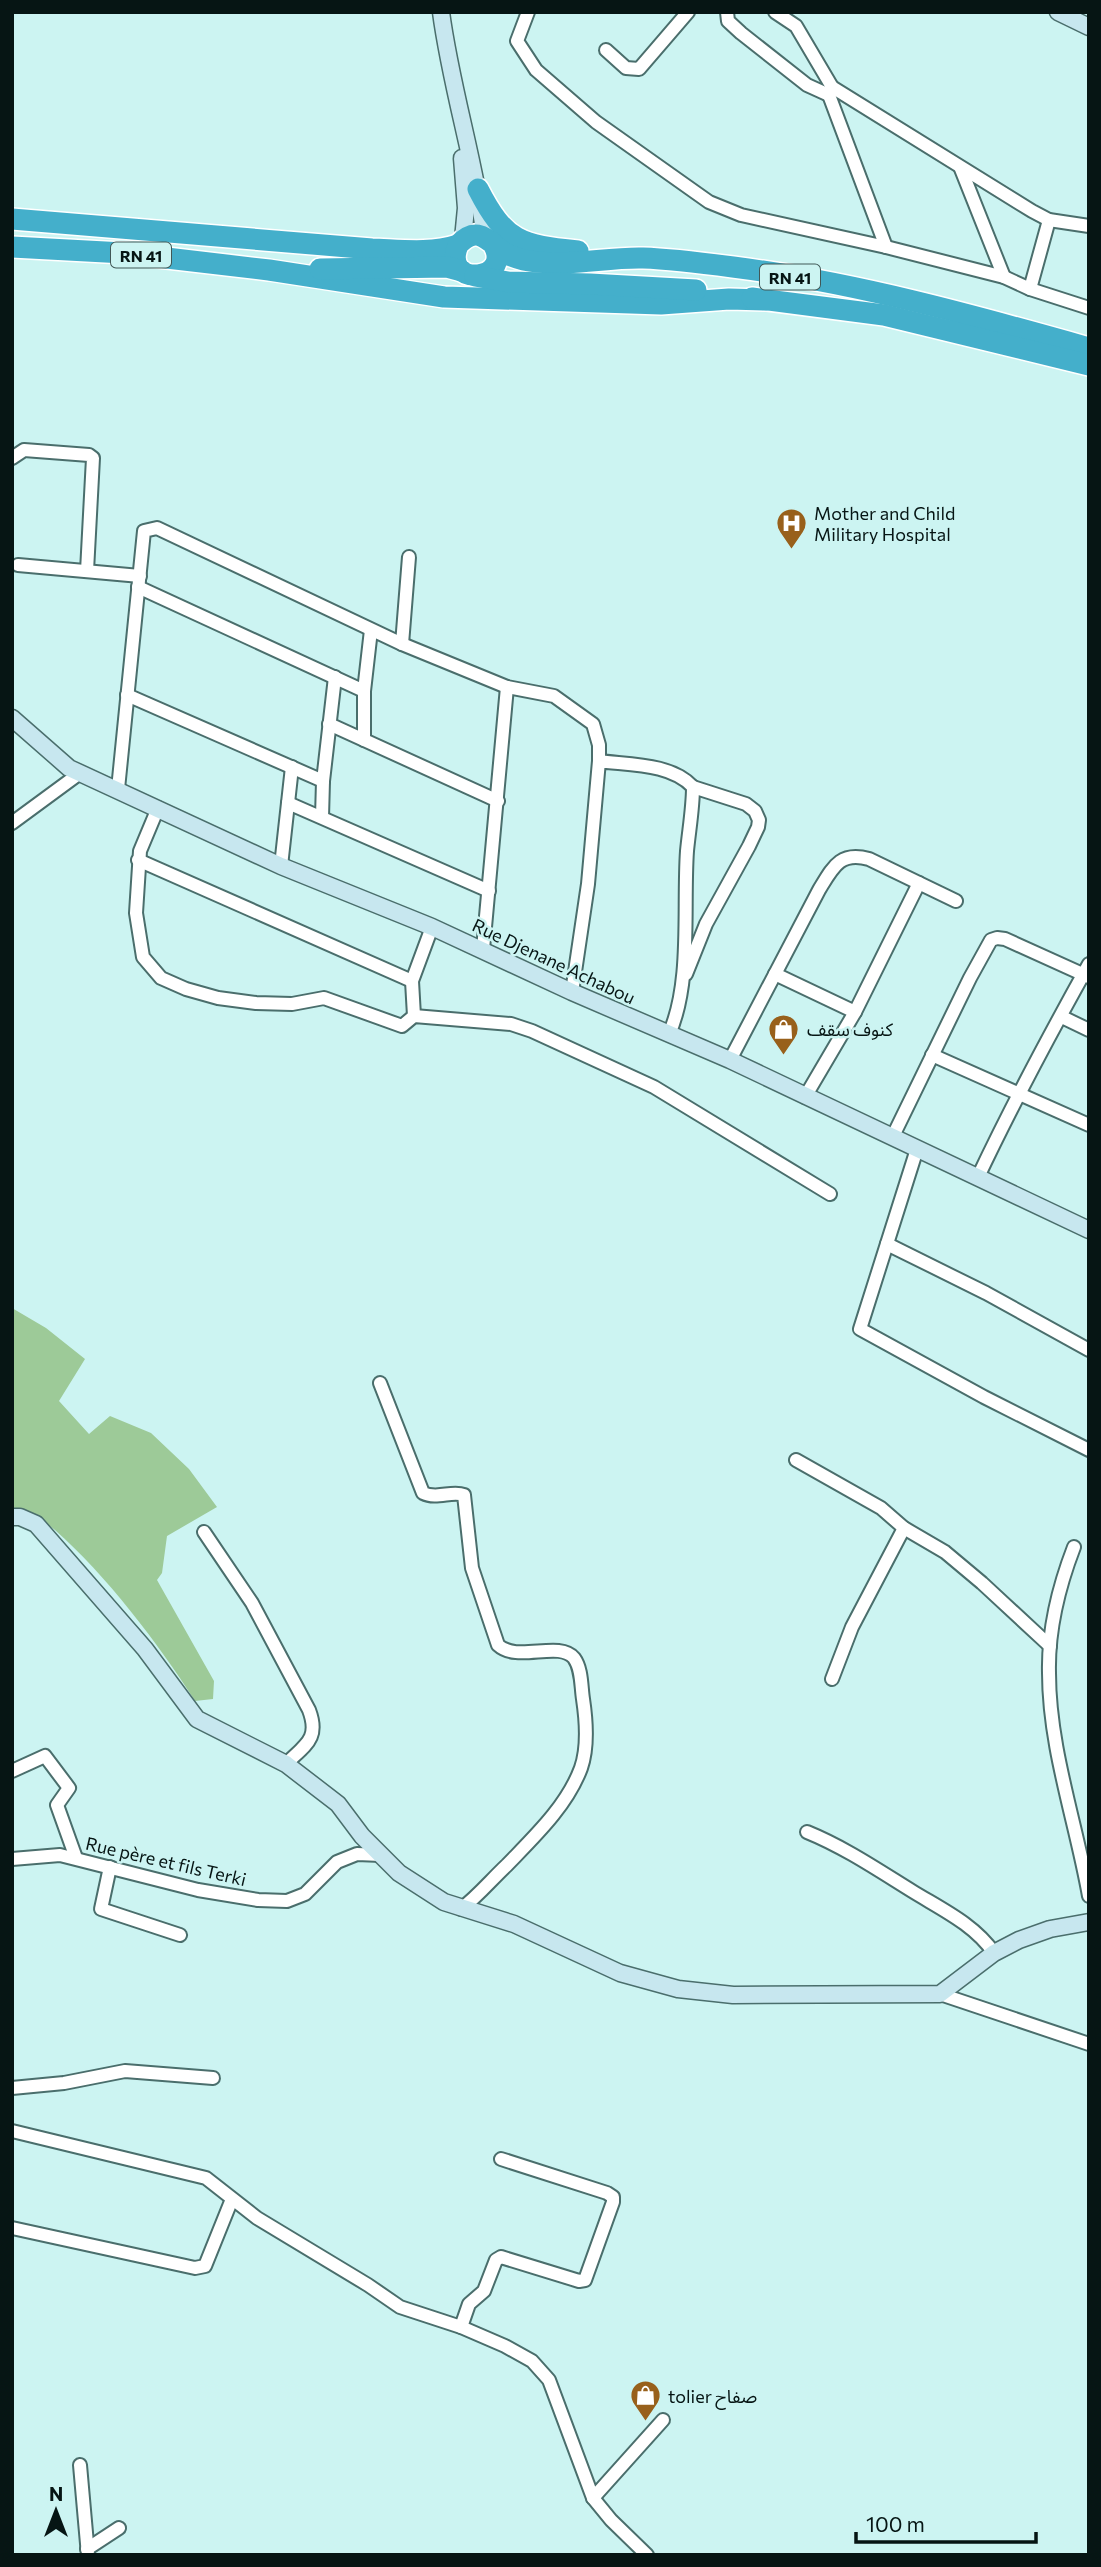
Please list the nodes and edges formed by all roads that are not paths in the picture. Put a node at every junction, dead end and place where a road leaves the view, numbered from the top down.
1 (527, 12) edge
2 (688, 12) edge
3 (727, 12) edge
4 (775, 12) edge
5 (1058, 12) edge
6 (446, 17) edge
7 (1089, 27) edge
8 (606, 50) dead end
9 (831, 91) junction
10 (457, 100) junction
11 (961, 169) junction
12 (478, 189) junction
13 (17, 217) edge
14 (1049, 220) junction
15 (1089, 226) edge
16 (488, 239) junction
17 (461, 242) junction
18 (12, 247) edge
19 (886, 247) junction
20 (643, 258) junction
21 (269, 270) junction
22 (468, 274) junction
23 (1003, 277) junction
24 (1030, 289) junction
25 (766, 300) junction
26 (1089, 308) edge
27 (1086, 356) edge
28 (12, 458) edge
29 (409, 557) dead end
30 (18, 565) dead end
31 (87, 571) junction
32 (139, 582) junction
33 (371, 630) junction
34 (402, 644) junction
35 (335, 677) junction
36 (507, 687) junction
37 (364, 691) junction
38 (127, 695) junction
39 (12, 718) edge
40 (329, 724) junction
41 (364, 740) junction
42 (599, 761) junction
43 (292, 767) junction
44 (80, 773) junction
45 (323, 780) junction
46 (693, 786) junction
47 (118, 789) junction
48 (498, 801) junction
49 (288, 803) junction
50 (158, 808) junction
51 (321, 817) junction
52 (12, 822) edge
53 (138, 860) junction
54 (281, 866) junction
55 (919, 883) junction
56 (489, 891) junction
57 (956, 901) dead end
58 (432, 927) junction
59 (483, 950) junction
60 (1087, 972) edge
61 (775, 974) junction
62 (411, 981) junction
63 (682, 984) junction
64 (572, 992) junction
65 (855, 1012) junction
66 (414, 1016) junction
67 (1062, 1017) junction
68 (1089, 1030) edge
69 (669, 1034) junction
70 (932, 1055) junction
71 (730, 1060) junction
72 (1018, 1093) junction
73 (805, 1097) junction
74 (1089, 1125) edge
75 (893, 1136) junction
76 (917, 1149) junction
77 (978, 1177) junction
78 (830, 1194) dead end
79 (1089, 1230) edge
80 (887, 1244) junction
81 (1089, 1350) edge
82 (380, 1383) dead end
83 (1089, 1450) edge
84 (796, 1460) dead end
85 (12, 1517) edge
86 (904, 1528) junction
87 (204, 1532) dead end
88 (1074, 1547) dead end
89 (1050, 1646) junction
90 (832, 1679) dead end
91 (286, 1764) junction
92 (12, 1772) edge
93 (807, 1832) dead end
94 (381, 1855) junction
95 (76, 1858) junction
96 (12, 1859) edge
97 (110, 1867) junction
98 (1089, 1896) edge
99 (461, 1909) junction
100 (1089, 1922) edge
101 (180, 1936) dead end
102 (995, 1953) junction
103 (940, 1994) junction
104 (1089, 2045) edge
105 (213, 2078) dead end
106 (12, 2088) edge
107 (12, 2131) edge
108 (501, 2159) dead end
109 (232, 2199) junction
110 (12, 2228) edge
111 (461, 2327) junction
112 (663, 2420) dead end
113 (80, 2465) dead end
114 (593, 2498) junction
115 (119, 2528) dead end
116 (88, 2552) edge
117 (646, 2555) edge

1 - 19 street
2 - 8 street
3 - 9 street
4 - 9 street
5 - 7 main road
6 - 10 main road
9 - 11 street
9 - 19 street
10 - 12 main road
10 - 17 main road
11 - 14 street
11 - 23 street
12 - 16 main road
12 - 20 highway
13 - 17 highway, RN 41
14 - 15 street
14 - 24 street
16 - 17 highway, RN 41
16 - 20 highway, RN 41
16 - 22 highway
17 - 22 highway
18 - 21 highway, RN 41
19 - 23 street
20 - 27 highway, RN 41
21 - 22 highway, RN 41
21 - 25 highway
22 - 25 highway, RN 41
23 - 24 street
24 - 26 street
25 - 27 highway, RN 41
28 - 31 street
29 - 34 street
30 - 31 street
31 - 32 street
32 - 33 street
32 - 35 street
32 - 38 street
33 - 34 street
33 - 37 street
34 - 36 street
35 - 37 street
35 - 40 street
36 - 42 street
36 - 48 street
37 - 41 street
38 - 43 street
38 - 47 street
39 - 44 main road, Rue Djenane Achabou
40 - 41 street
40 - 45 street
41 - 48 street
42 - 46 street
42 - 64 street
43 - 45 street
43 - 49 street
44 - 47 main road, Rue Djenane Achabou
44 - 52 street
45 - 51 street
46 - 63 street
46 - 63 street
47 - 50 main road, Rue Djenane Achabou
48 - 56 street
49 - 51 street
49 - 54 street
50 - 53 street
50 - 54 main road, Rue Djenane Achabou
51 - 56 street
53 - 62 street
53 - 66 street
54 - 58 main road, Rue Djenane Achabou
55 - 57 street
55 - 61 street
55 - 65 street
56 - 59 street
58 - 59 main road, Rue Djenane Achabou
58 - 62 street
59 - 64 main road, Rue Djenane Achabou
60 - 67 street
60 - 70 street
61 - 65 street
61 - 71 street
62 - 66 street
63 - 69 street
64 - 69 main road, Rue Djenane Achabou
65 - 73 street
66 - 78 street
67 - 68 street
67 - 72 street
69 - 71 main road, Rue Djenane Achabou
70 - 72 street
70 - 75 street
71 - 73 main road, Rue Djenane Achabou
72 - 74 street
72 - 77 street
73 - 75 main road, Rue Djenane Achabou
75 - 76 main road, Rue Djenane Achabou
76 - 77 main road, Rue Djenane Achabou
76 - 80 street
77 - 79 main road, Rue Djenane Achabou
80 - 81 street
80 - 83 street
82 - 99 street
84 - 86 street
85 - 91 main road
86 - 89 street
86 - 90 street
87 - 91 street
88 - 89 street
89 - 98 street
91 - 94 main road
92 - 95 street
93 - 102 street
94 - 97 street, Rue père et fils Terki
94 - 99 main road
95 - 96 street, Rue père et fils Terki
95 - 97 street, Rue père et fils Terki
97 - 101 street
99 - 103 main road
100 - 102 main road
102 - 103 main road
103 - 104 street
105 - 106 street
107 - 109 street
108 - 111 street
109 - 110 street
109 - 111 street
111 - 114 street
112 - 114 street
113 - 116 street
114 - 117 street
115 - 116 street

